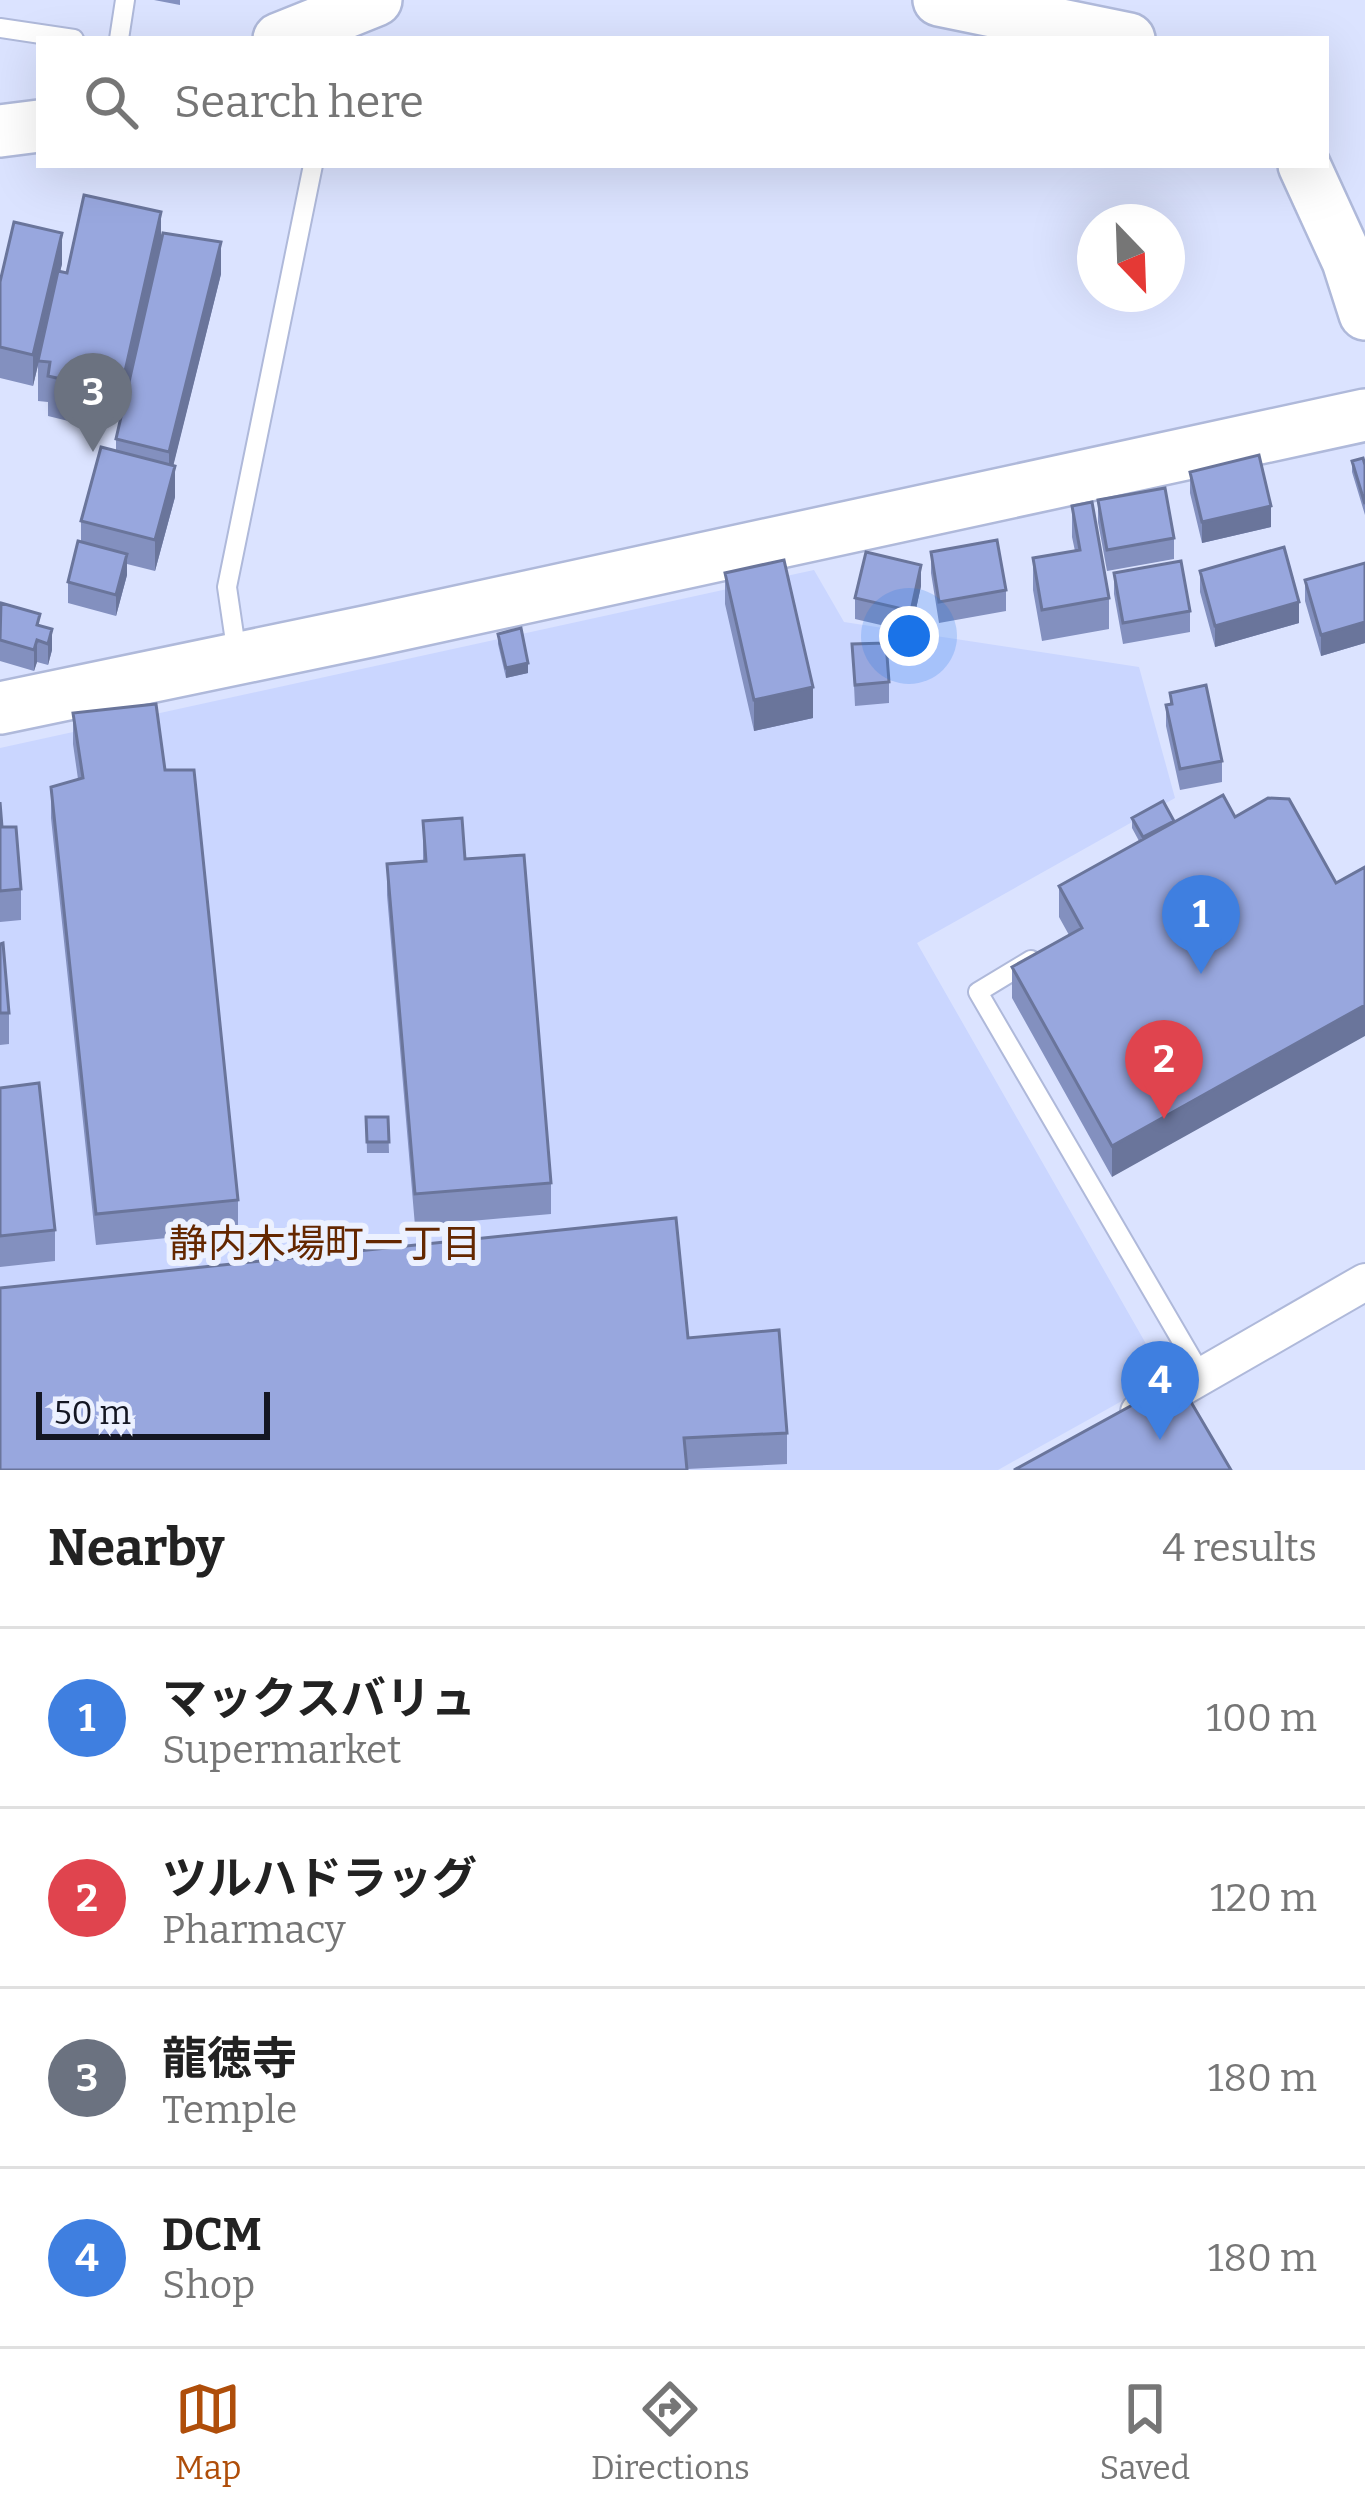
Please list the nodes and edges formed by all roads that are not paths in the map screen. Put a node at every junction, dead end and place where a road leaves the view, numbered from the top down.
1 (124, 0) edge
2 (376, 0) edge
3 (950, 1) edge
4 (0, 28) edge
5 (54, 36) edge
6 (118, 36) edge
7 (286, 36) edge
8 (1115, 36) edge
9 (36, 126) edge
10 (0, 131) edge
11 (312, 168) edge
12 (1305, 168) edge
13 (1365, 314) edge
14 (1365, 415) edge
15 (237, 657) junction
16 (0, 708) edge
17 (1050, 948) edge
18 (1365, 1282) edge
19 (1202, 1376) junction
20 (1111, 1428) edge

1 - 6 lane
2 - 7 street
3 - 8 street
4 - 5 lane
9 - 10 street
11 - 15 lane
12 - 13 street
14 - 15 street
15 - 16 street
17 - 19 lane
18 - 19 street
19 - 20 street

